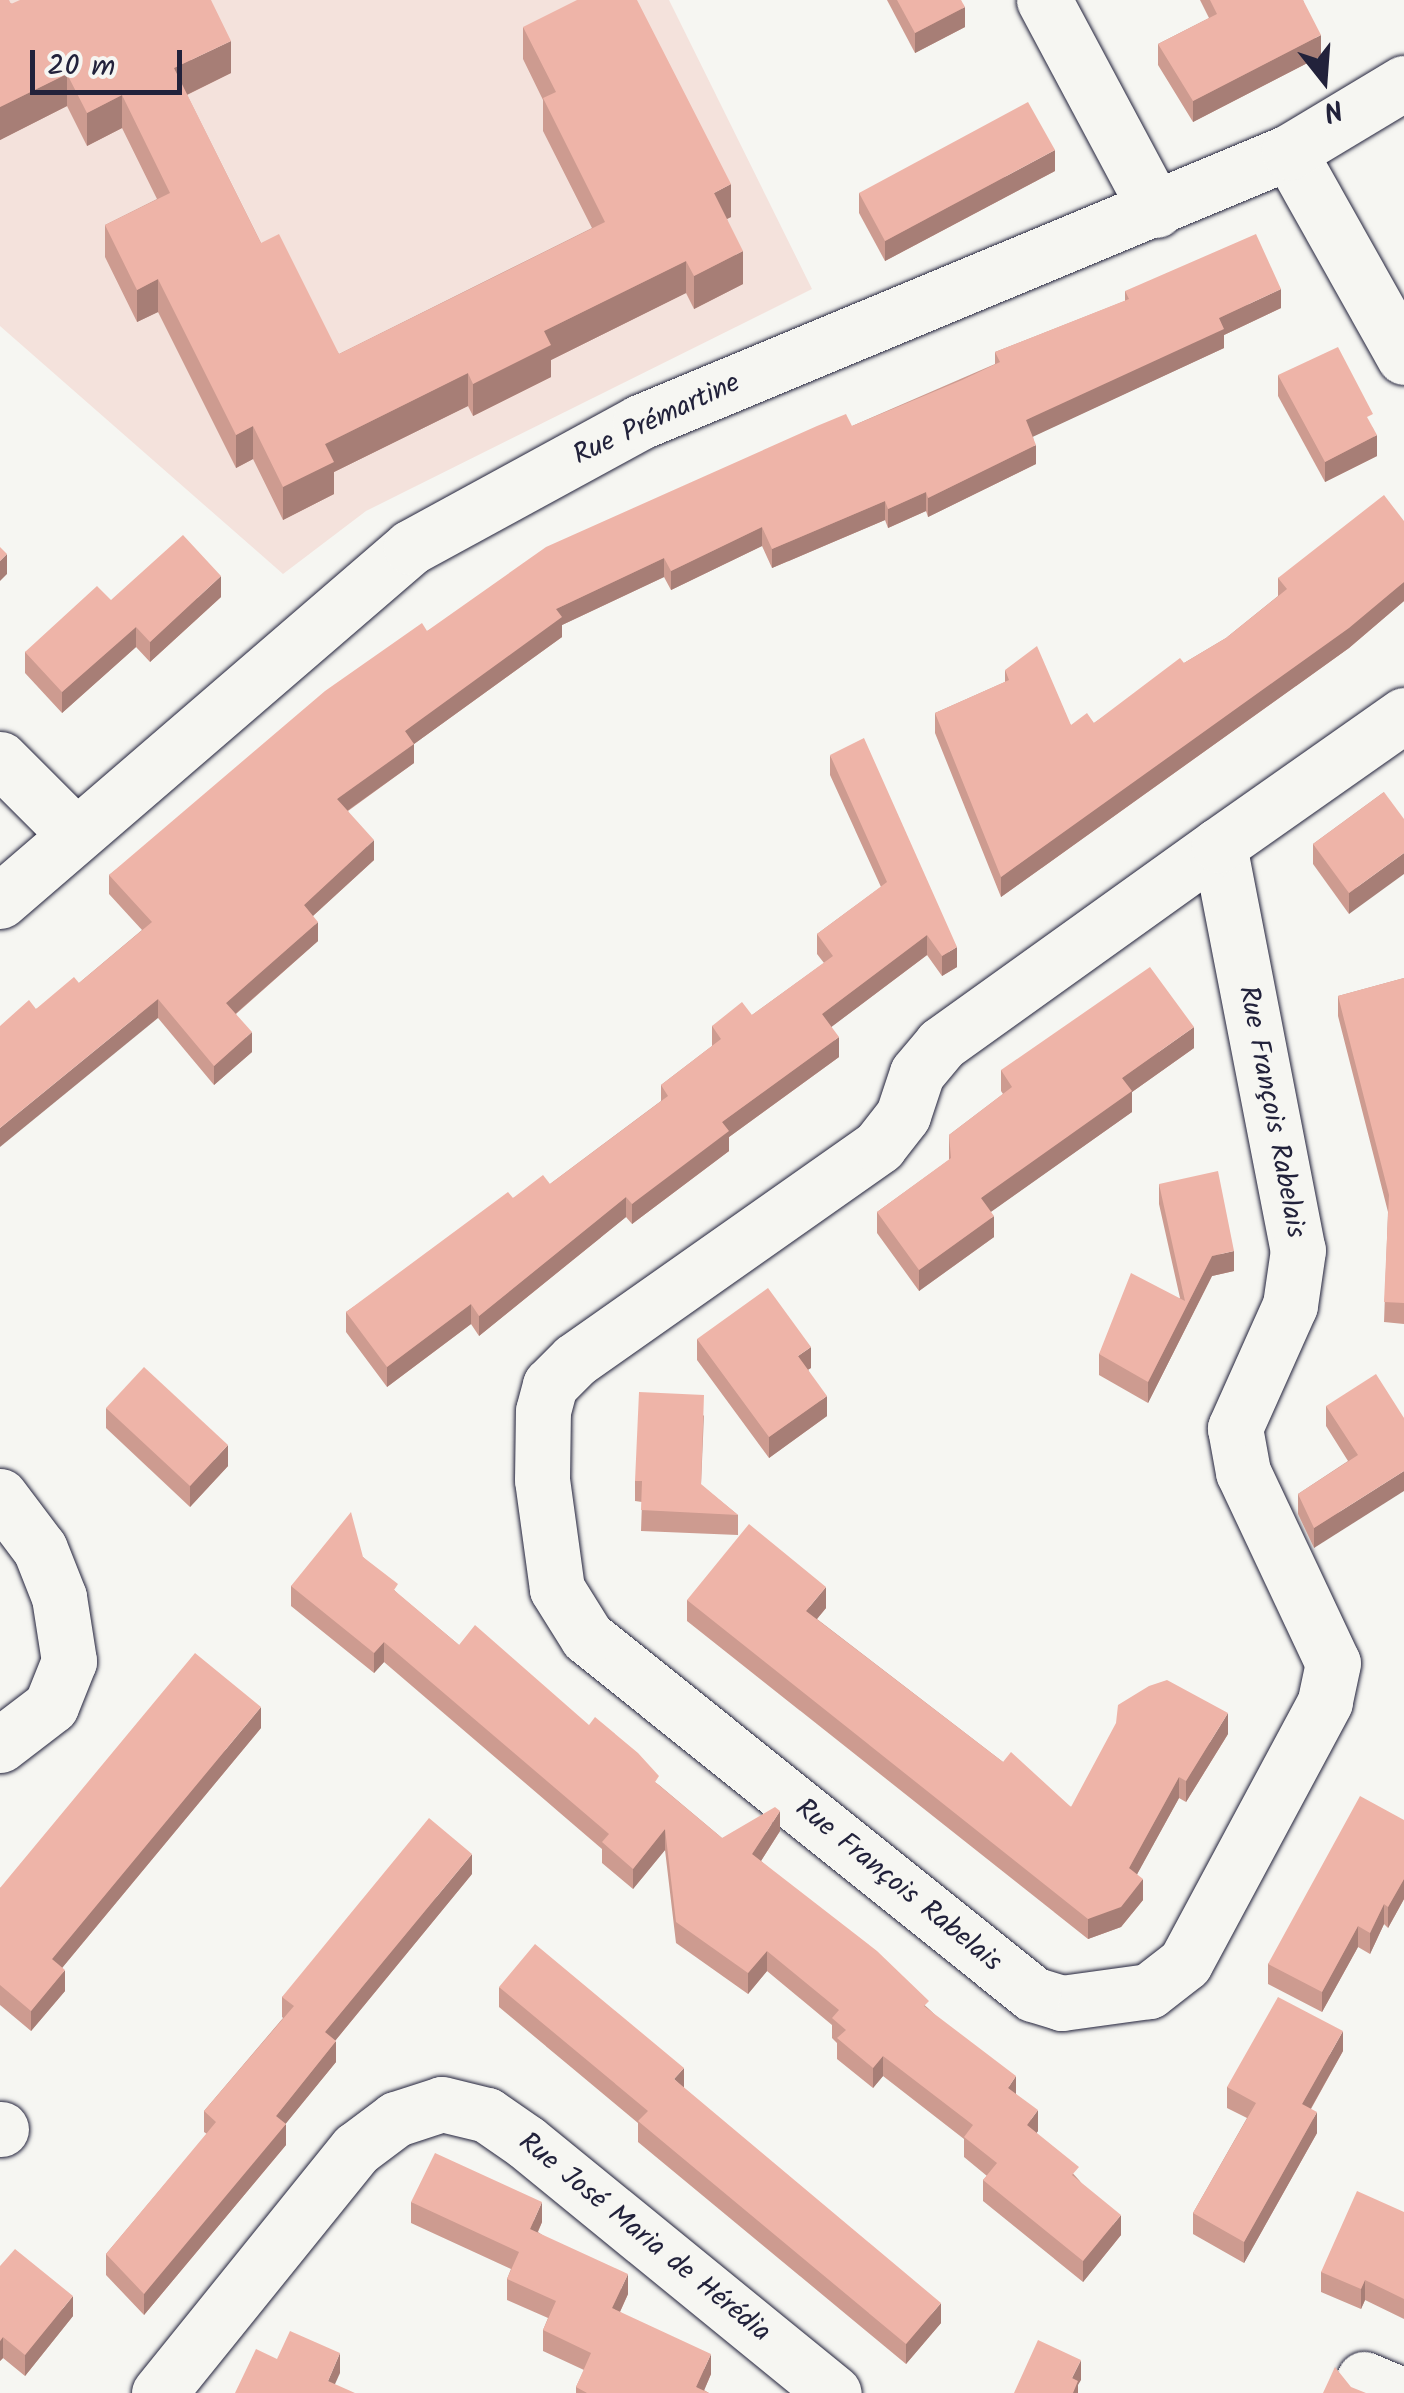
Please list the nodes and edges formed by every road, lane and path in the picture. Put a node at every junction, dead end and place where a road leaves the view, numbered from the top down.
1 (1044, 0) edge
2 (1404, 84) edge
3 (1289, 152) junction
4 (1156, 210) junction
5 (1404, 357) edge
6 (1404, 715) edge
7 (0, 759) edge
8 (74, 833) junction
9 (1219, 845) junction
10 (0, 902) edge
11 (0, 1496) edge
12 (0, 1745) edge
13 (159, 2393) edge
14 (834, 2393) edge

1 - 4 street
2 - 3 street, Rue Prémartine
3 - 4 street, Rue Prémartine
3 - 5 street
4 - 8 street, Rue Prémartine
6 - 9 street, Rue François Rabelais
7 - 8 street
8 - 10 street, Rue Prémartine
9 - 9 street, Rue François Rabelais
11 - 12 street
13 - 14 street, Rue José Maria de Hérédia

